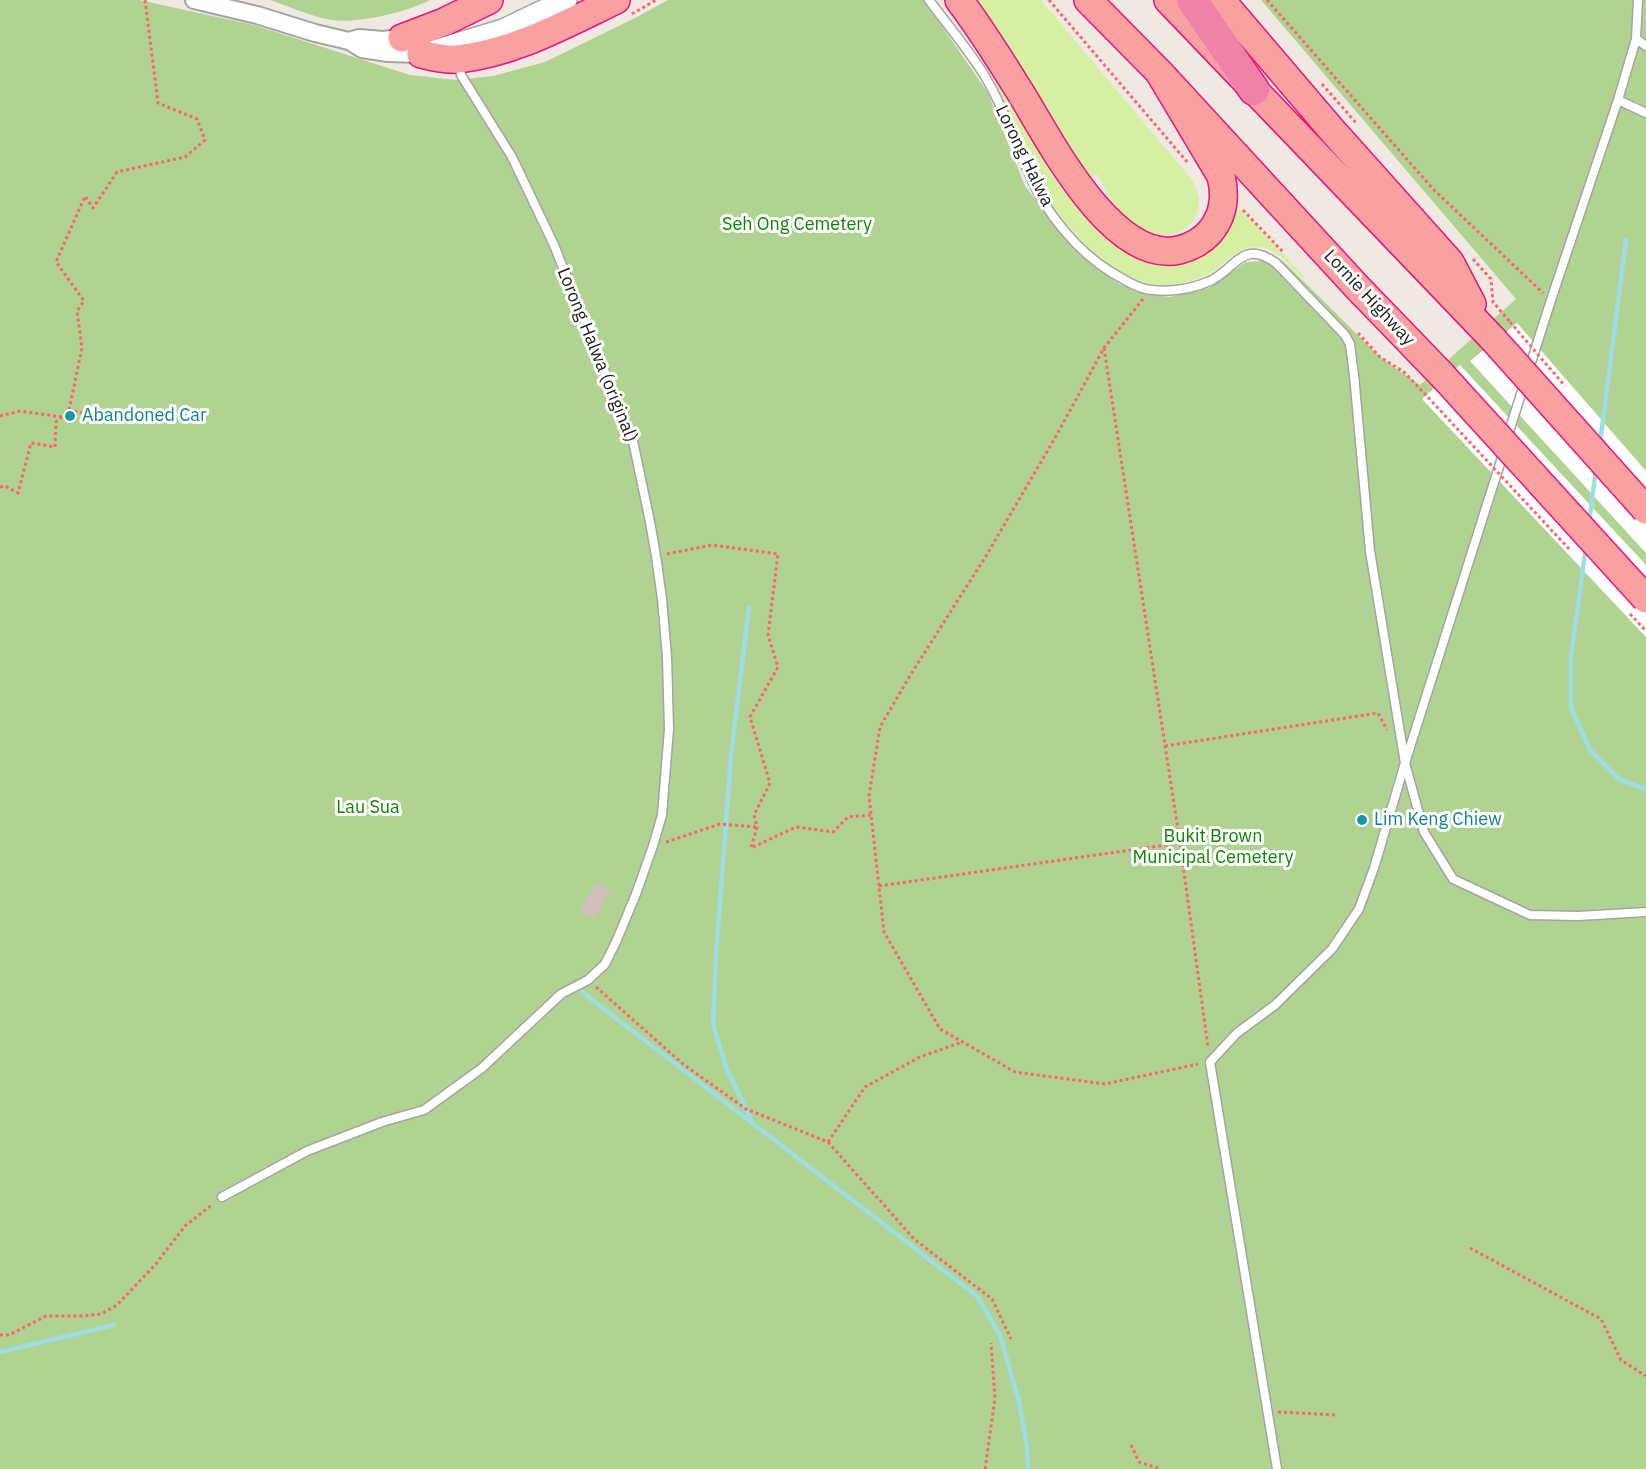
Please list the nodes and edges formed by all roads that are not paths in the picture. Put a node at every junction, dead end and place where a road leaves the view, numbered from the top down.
1 (194, 0) edge
2 (489, 0) edge
3 (544, 0) edge
4 (567, 0) edge
5 (616, 0) edge
6 (929, 0) edge
7 (959, 0) edge
8 (1088, 0) edge
9 (1168, 0) edge
10 (1192, 0) edge
11 (1221, 0) edge
12 (1638, 0) edge
13 (1636, 39) junction
14 (349, 41) junction
15 (412, 46) junction
16 (1646, 46) edge
17 (458, 59) junction
18 (1159, 72) junction
19 (1254, 90) junction
20 (1618, 100) junction
21 (1646, 113) edge
22 (1489, 335) junction
23 (1646, 510) edge
24 (1638, 607) edge
25 (1405, 763) junction
26 (1646, 912) edge
27 (222, 1197) road end
28 (1277, 1469) edge

1 - 14 street
2 - 15 highway
3 - 15 street
4 - 15 street
5 - 17 highway
6 - 25 lane, Lorong Halwa
7 - 18 highway
8 - 18 highway, Lornie Highway
9 - 19 highway
10 - 19 highway
11 - 22 highway
12 - 13 lane
13 - 16 lane
13 - 20 lane
14 - 15 street
14 - 15 street
15 - 17 highway
17 - 27 lane, Lorong Halwa (original)
18 - 24 highway, Lornie Highway, bridge
19 - 22 highway
20 - 21 lane
20 - 25 lane
22 - 23 highway, bridge
25 - 26 lane, Lorong Halwa
25 - 28 lane

